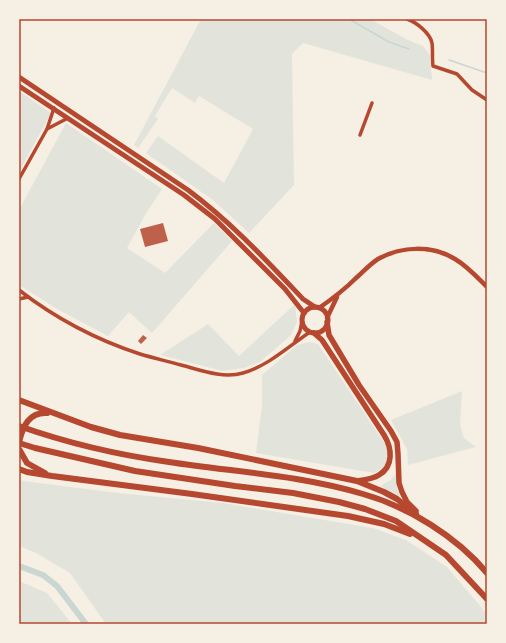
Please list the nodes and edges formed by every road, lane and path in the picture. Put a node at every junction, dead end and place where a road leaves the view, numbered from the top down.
1 (408, 19) edge
2 (19, 77) edge
3 (19, 86) edge
4 (487, 100) edge
5 (372, 103) dead end
6 (54, 108) junction
7 (68, 118) junction
8 (47, 129) junction
9 (360, 135) dead end
10 (19, 179) edge
11 (487, 287) edge
12 (19, 290) edge
13 (339, 294) junction
14 (28, 297) junction
15 (19, 299) edge
16 (317, 308) junction
17 (304, 313) junction
18 (327, 320) junction
19 (302, 321) junction
20 (312, 332) junction
21 (295, 342) junction
22 (359, 385) junction
23 (353, 388) junction
24 (19, 400) edge
25 (51, 413) junction
26 (19, 426) edge
27 (19, 442) edge
28 (19, 449) edge
29 (19, 469) edge
30 (52, 476) junction
31 (357, 481) junction
32 (426, 522) junction
33 (417, 537) junction
34 (487, 573) edge
35 (487, 599) edge

1 - 4 street
2 - 16 main road
3 - 6 main road
5 - 9 street
6 - 7 main road
6 - 8 street
7 - 8 street
7 - 17 main road
8 - 10 street
11 - 13 street
12 - 14 street
13 - 16 street
13 - 18 street
14 - 15 street
14 - 21 street
16 - 17 main road
16 - 18 main road
17 - 19 main road
18 - 20 main road
18 - 22 main road
19 - 20 main road
19 - 21 street
20 - 21 street
20 - 23 main road
22 - 23 main road
22 - 32 main road
23 - 31 main road
24 - 25 highway
25 - 27 highway
25 - 31 highway
26 - 32 highway
27 - 33 highway
28 - 30 highway
29 - 30 highway
30 - 33 highway
31 - 32 highway
32 - 34 highway
33 - 35 highway

